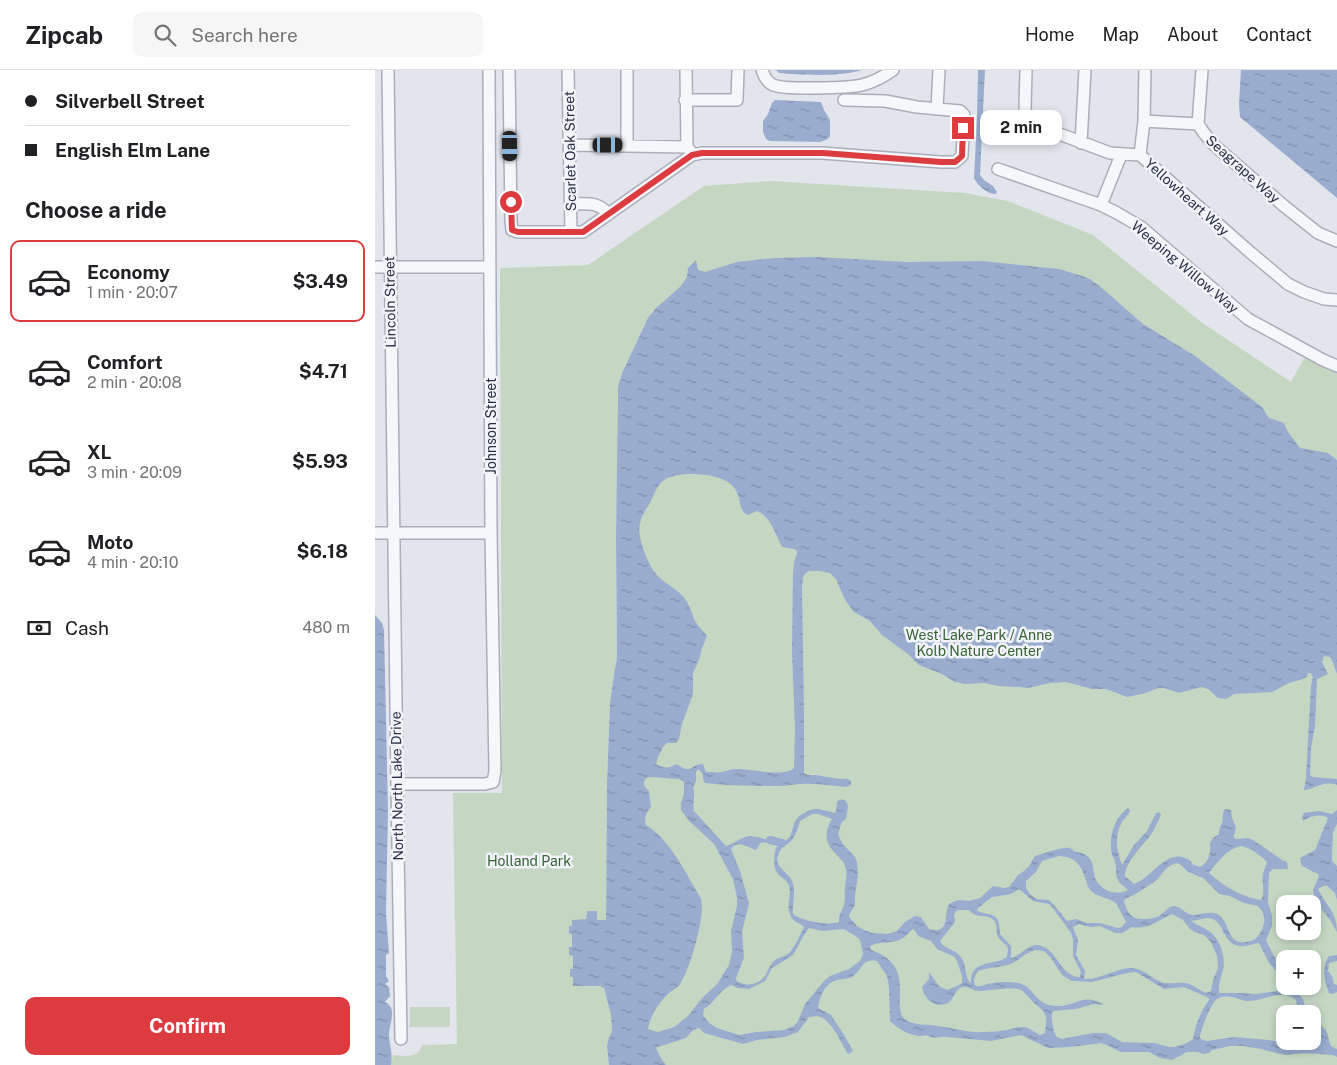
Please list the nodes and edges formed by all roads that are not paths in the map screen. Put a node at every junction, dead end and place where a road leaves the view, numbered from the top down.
1 (388, 70) edge
2 (489, 70) edge
3 (509, 70) edge
4 (568, 70) edge
5 (627, 70) edge
6 (685, 70) edge
7 (737, 70) edge
8 (762, 70) edge
9 (893, 70) edge
10 (939, 70) edge
11 (1026, 70) edge
12 (1085, 70) edge
13 (1145, 70) edge
14 (1202, 70) edge
15 (876, 80) junction
16 (685, 100) junction
17 (844, 100) dead end
18 (885, 101) junction
19 (937, 108) junction
20 (1144, 121) junction
21 (1198, 124) junction
22 (1081, 143) junction
23 (570, 145) junction
24 (627, 146) junction
25 (690, 151) junction
26 (1121, 155) junction
27 (1140, 155) junction
28 (998, 169) dead end
29 (571, 204) junction
30 (1101, 205) junction
31 (608, 214) junction
32 (571, 232) junction
33 (1337, 241) edge
34 (375, 267) edge
35 (390, 267) junction
36 (489, 267) junction
37 (1337, 300) edge
38 (1337, 366) edge
39 (491, 533) junction
40 (375, 534) edge
41 (394, 534) junction
42 (397, 784) junction
43 (401, 1039) dead end

1 - 35 street, Lincoln Street
2 - 36 street, Johnson Street
3 - 32 street
4 - 23 street, Scarlet Oak Street
5 - 24 street
6 - 16 street
7 - 16 street
8 - 15 street
9 - 15 street
10 - 19 street
11 - 22 street, Yellowheart Way
12 - 22 street
13 - 20 street
14 - 21 street
15 - 18 street
16 - 25 street
17 - 18 street
18 - 19 street
19 - 25 street
20 - 21 street, Seagrape Way
20 - 27 street
21 - 33 street, Seagrape Way
22 - 26 street, Yellowheart Way
23 - 24 street
23 - 29 street, Scarlet Oak Street
24 - 25 street
25 - 31 street
26 - 27 street, Yellowheart Way
26 - 30 street
27 - 37 street, Yellowheart Way
28 - 30 street, Weeping Willow Way
29 - 31 street
29 - 32 street, Scarlet Oak Street
30 - 38 street, Weeping Willow Way
31 - 32 street
34 - 35 street
35 - 36 street
35 - 41 street, Lincoln Street
36 - 39 street, Johnson Street
39 - 41 street
39 - 42 street, Johnson Street
40 - 41 street
41 - 42 street, North North Lake Drive
42 - 43 street, North North Lake Drive

